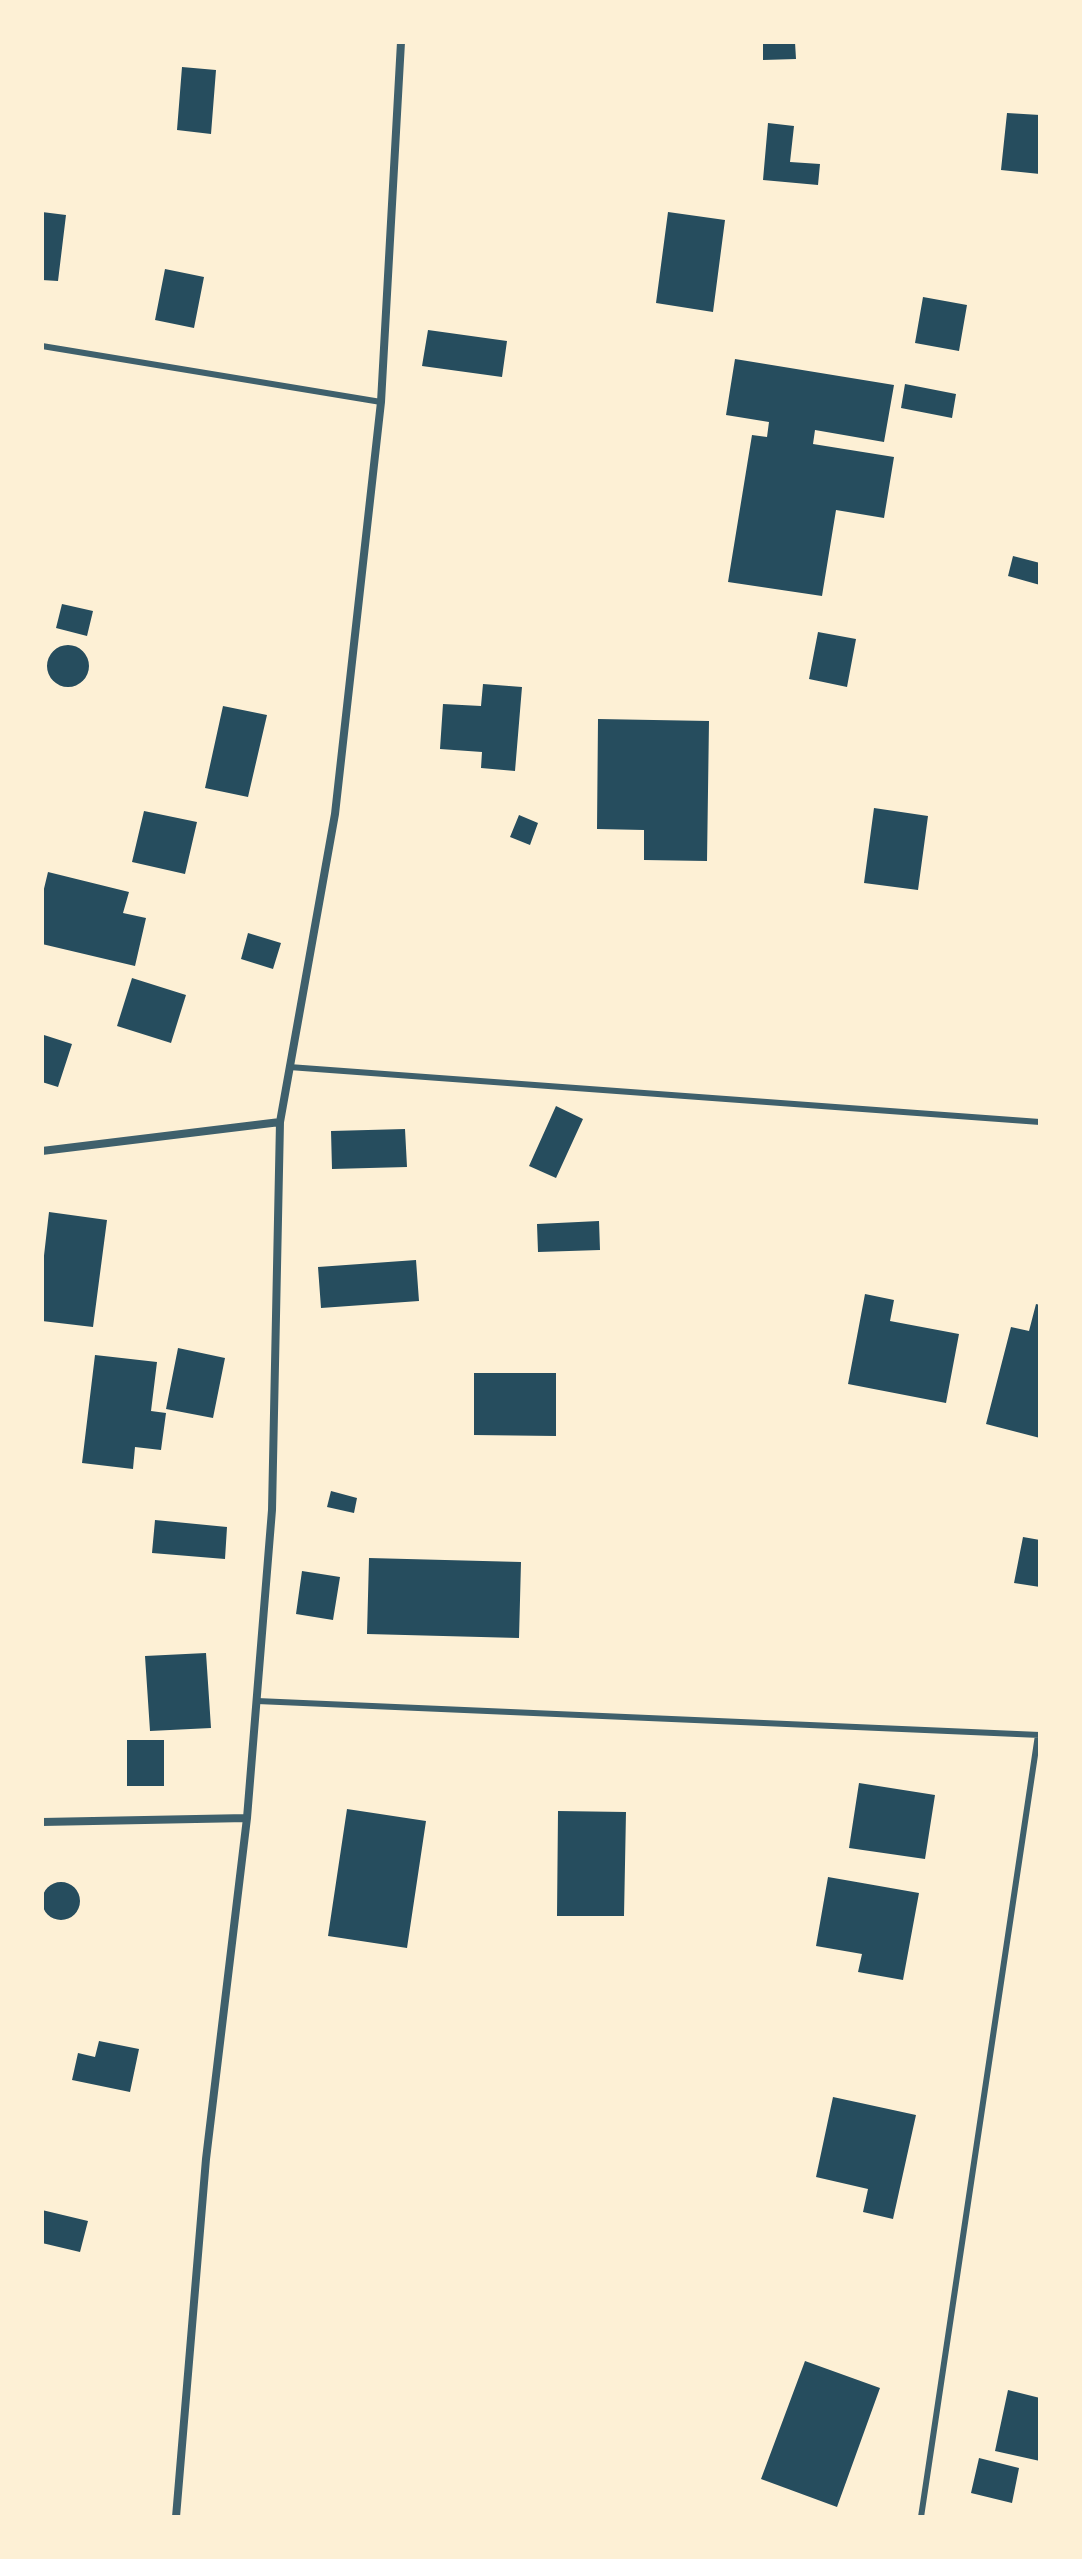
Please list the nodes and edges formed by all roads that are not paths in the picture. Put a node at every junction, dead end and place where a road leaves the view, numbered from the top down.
1 (401, 42) edge
2 (42, 346) edge
3 (381, 402) junction
4 (289, 1067) junction
5 (280, 1122) junction
6 (1040, 1122) edge
7 (42, 1151) edge
8 (257, 1701) junction
9 (1039, 1735) edge
10 (247, 1818) junction
11 (42, 1822) edge
12 (176, 2517) edge
13 (921, 2517) edge

1 - 3 street
2 - 3 lane
3 - 4 street
4 - 5 street
4 - 6 lane
5 - 7 street
5 - 8 street
8 - 9 lane
8 - 10 street
9 - 13 lane
10 - 11 street
10 - 12 street

